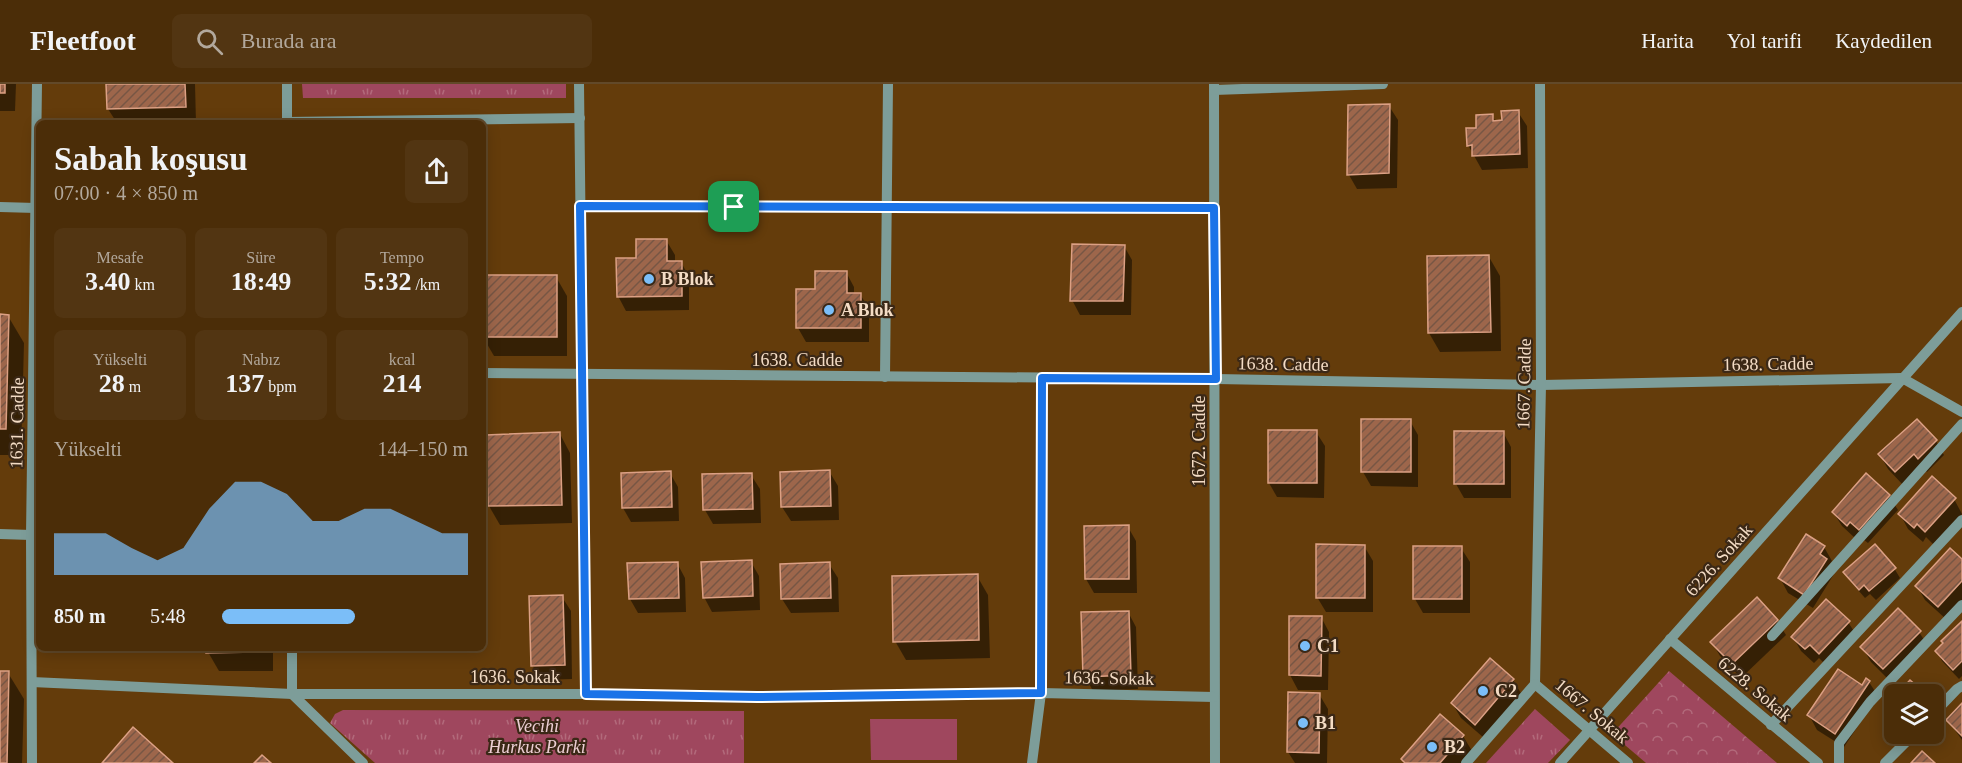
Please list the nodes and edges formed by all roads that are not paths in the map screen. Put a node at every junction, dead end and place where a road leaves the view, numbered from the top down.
1 (37, 84) edge
2 (287, 84) edge
3 (579, 84) edge
4 (888, 84) edge
5 (1383, 84) edge
6 (1540, 84) edge
7 (1214, 87) edge
8 (580, 118) junction
9 (37, 120) edge
10 (287, 120) edge
11 (434, 120) edge
12 (580, 206) junction
13 (0, 207) edge
14 (888, 207) junction
15 (36, 208) edge
16 (1214, 208) junction
17 (1962, 312) edge
18 (486, 373) edge
19 (582, 374) junction
20 (885, 377) junction
21 (1042, 378) junction
22 (1902, 378) junction
23 (1216, 379) junction
24 (1541, 385) junction
25 (36, 402) edge
26 (1962, 411) edge
27 (1962, 424) edge
28 (1962, 520) edge
29 (0, 534) edge
30 (32, 535) junction
31 (1962, 605) edge
32 (1772, 636) dead end
33 (1670, 639) junction
34 (292, 651) edge
35 (32, 682) junction
36 (1535, 684) junction
37 (1962, 686) edge
38 (1041, 693) junction
39 (292, 694) junction
40 (586, 694) junction
41 (1214, 697) junction
42 (1944, 703) edge
43 (1771, 725) junction
44 (1590, 731) junction
45 (1904, 744) edge
46 (32, 763) edge
47 (363, 763) edge
48 (1032, 763) edge
49 (1215, 763) edge
50 (1466, 763) edge
51 (1560, 763) edge
52 (1628, 763) edge
53 (1818, 763) edge
54 (1839, 763) edge
55 (1885, 763) edge

1 - 9 street, 1631. Cadde
2 - 10 street
3 - 8 street
4 - 14 street
5 - 7 street
6 - 24 street, 1667. Cadde
7 - 16 street, 1672. Cadde
8 - 11 street
8 - 12 street
12 - 14 street
12 - 19 street
13 - 15 street
14 - 16 street
14 - 20 street
16 - 23 street, 1672. Cadde
17 - 22 street, 6226. Sokak
18 - 19 street, 1638. Cadde
19 - 20 street, 1638. Cadde
19 - 40 street
20 - 21 street, 1638. Cadde
21 - 23 street, 1638. Cadde
21 - 38 street
22 - 24 street, 1638. Cadde
22 - 26 street
22 - 33 street, 6226. Sokak
23 - 24 street, 1638. Cadde
23 - 41 street, 1672. Cadde
24 - 36 street, 1667. Cadde
25 - 30 street, 1631. Cadde
27 - 32 street
28 - 43 street
29 - 30 street
30 - 35 street, 1631. Cadde
31 - 54 street
33 - 43 street, 6228. Sokak
33 - 44 street, 6226. Sokak
34 - 39 street
35 - 39 street, 1636. Sokak
35 - 46 street, 1631. Cadde
36 - 44 street, 1667. Sokak
36 - 50 street
37 - 42 street
38 - 40 street, 1636. Sokak
38 - 41 street, 1636. Sokak
38 - 48 street
39 - 40 street, 1636. Sokak
39 - 47 street
41 - 49 street, 1672. Cadde
43 - 53 street, 6228. Sokak
44 - 51 street, 6226. Sokak
44 - 52 street, 1667. Sokak
45 - 55 street

